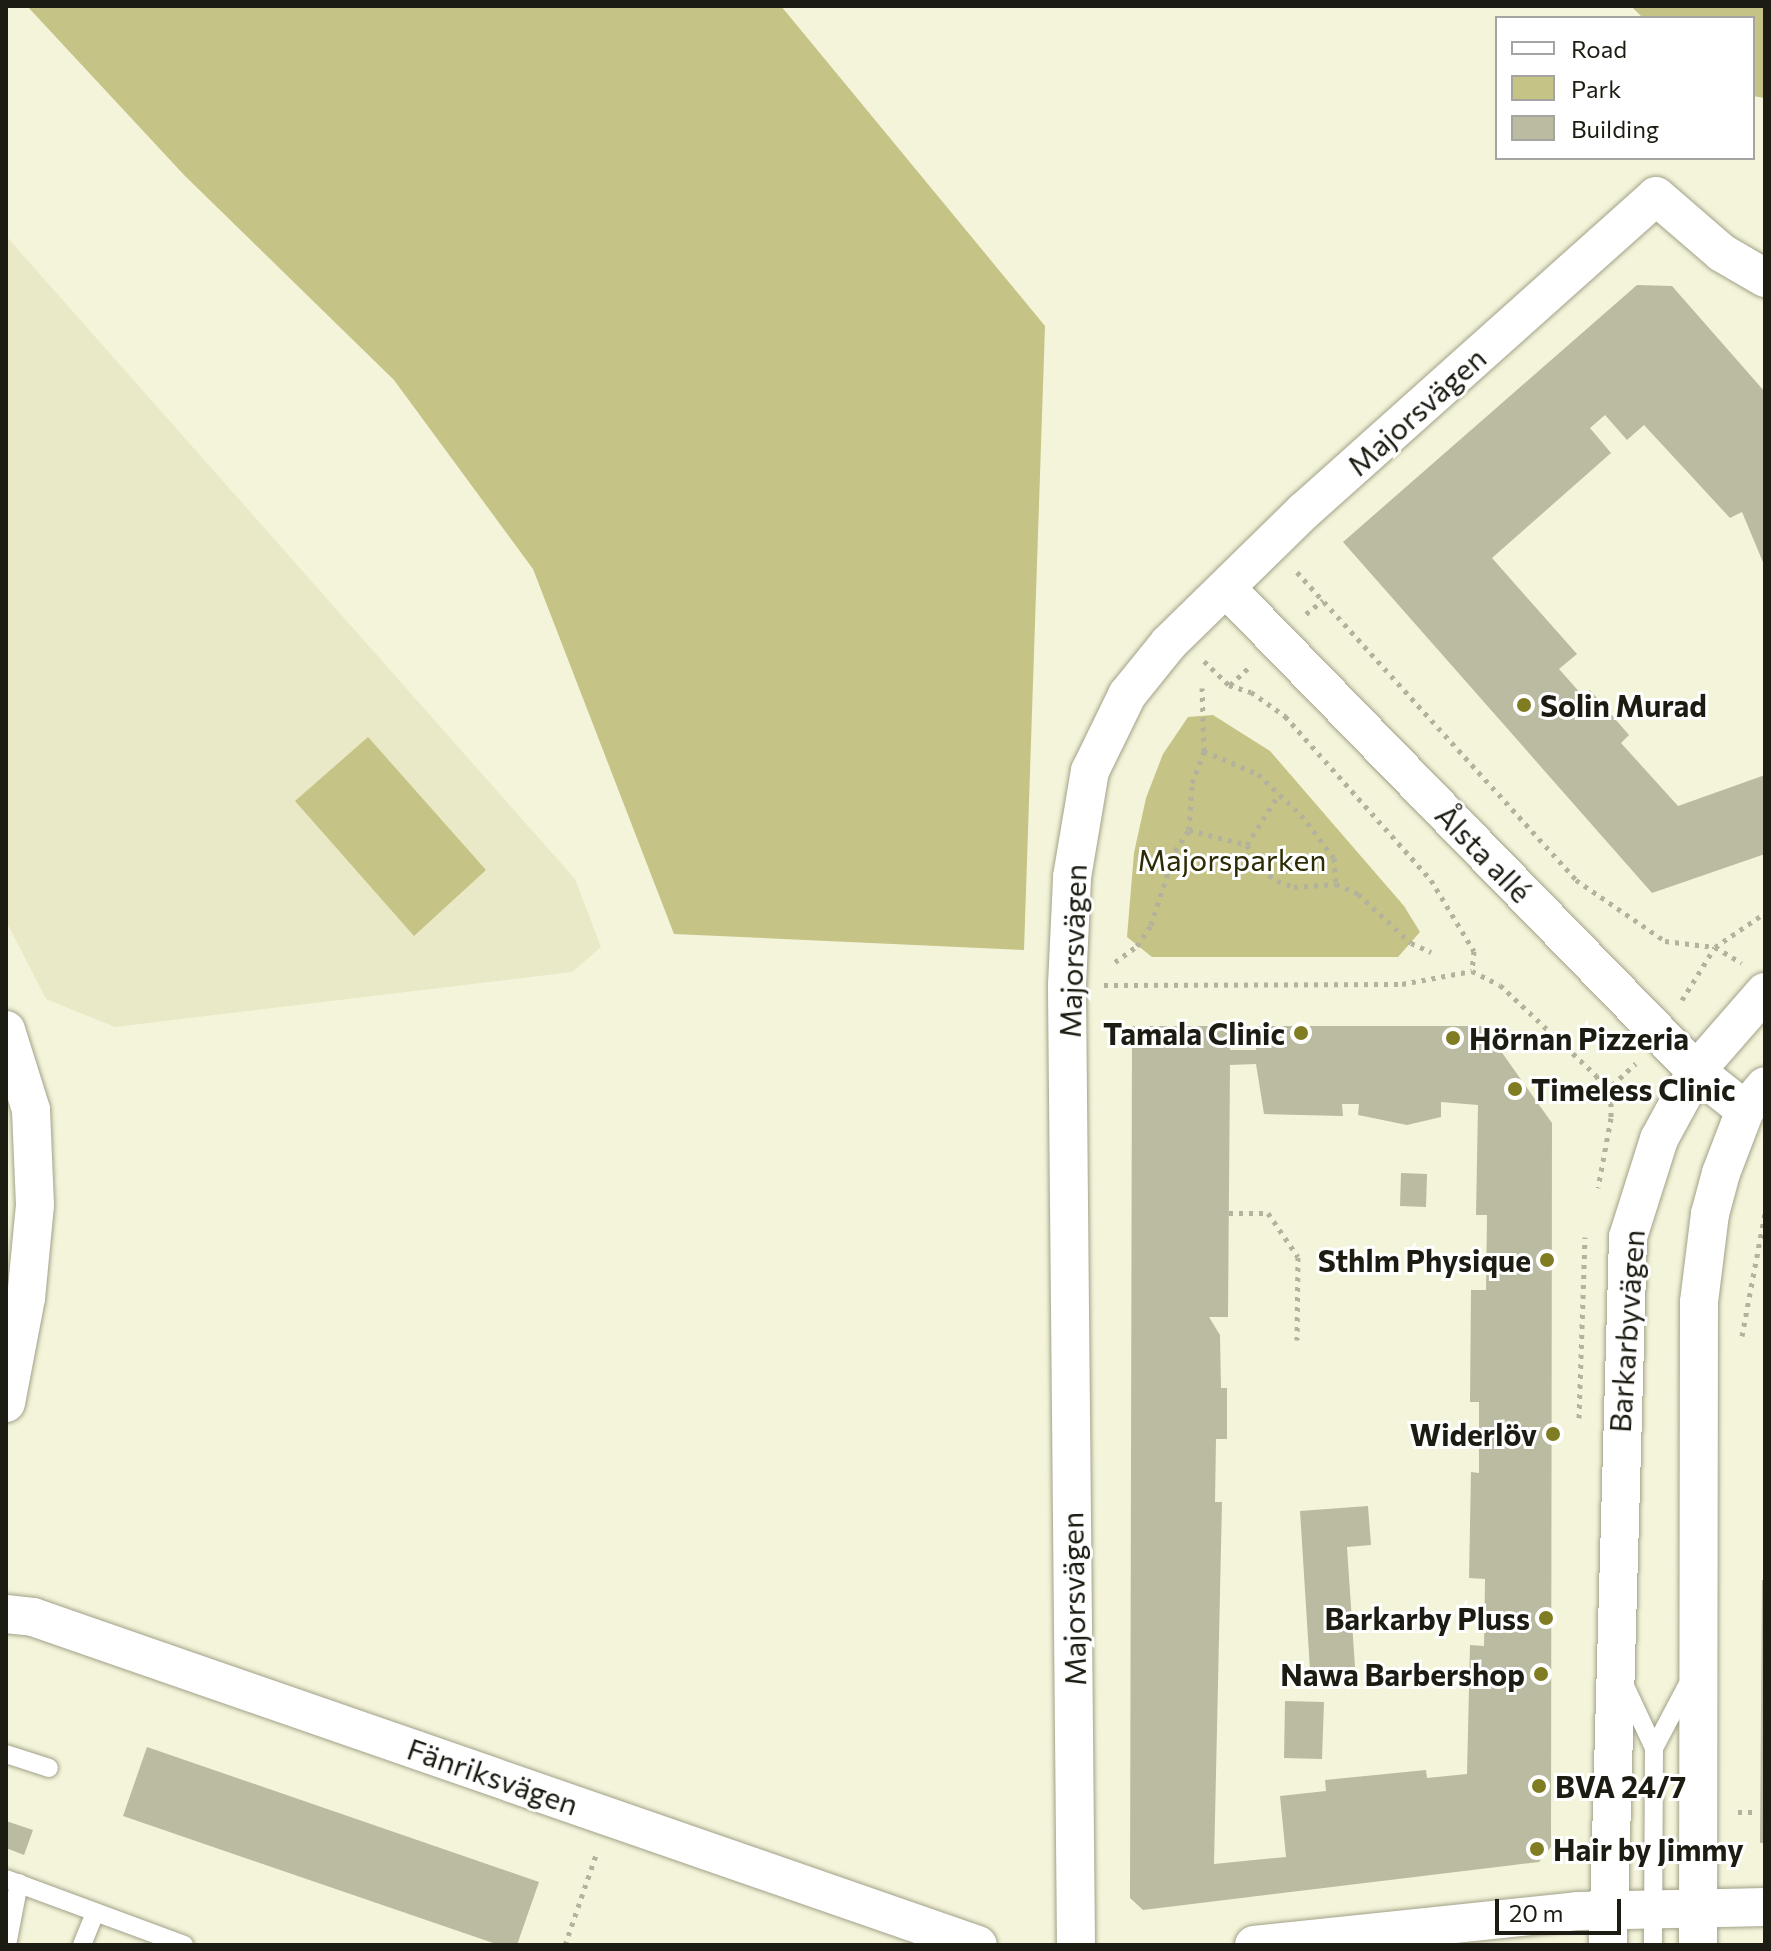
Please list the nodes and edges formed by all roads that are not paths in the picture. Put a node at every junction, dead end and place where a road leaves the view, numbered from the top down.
1 (1765, 278) edge
2 (1228, 590) junction
3 (1765, 992) edge
4 (6, 1030) edge
5 (1696, 1071) junction
6 (1755, 1098) edge
7 (6, 1403) edge
8 (6, 1614) edge
9 (1613, 1661) junction
10 (1699, 1663) junction
11 (1654, 1748) junction
12 (6, 1754) edge
13 (49, 1768) dead end
14 (12, 1881) edge
15 (1765, 1907) edge
16 (95, 1912) junction
17 (1699, 1926) edge
18 (1653, 1927) edge
19 (1608, 1928) edge
20 (7, 1945) edge
21 (82, 1945) edge
22 (184, 1945) edge
23 (978, 1945) edge
24 (1076, 1945) edge
25 (1254, 1945) edge

1 - 2 street, Majorsvägen
2 - 5 street, Ålsta allé
2 - 24 street, Majorsvägen
3 - 5 street, Barkarbyvägen
4 - 7 street
5 - 6 street, Ålsta allé
5 - 9 street, Barkarbyvägen
6 - 10 street, Barkarbyvägen
8 - 23 street, Fänriksvägen
9 - 11 lane, Barkarbyvägen
9 - 19 street, Barkarbyvägen
10 - 11 lane, Barkarbyvägen
10 - 17 street, Barkarbyvägen
11 - 18 lane, Barkarbyvägen
12 - 13 lane
14 - 16 lane
14 - 20 lane
15 - 17 street
16 - 21 lane
16 - 22 lane
17 - 18 street
18 - 19 street
19 - 25 street

